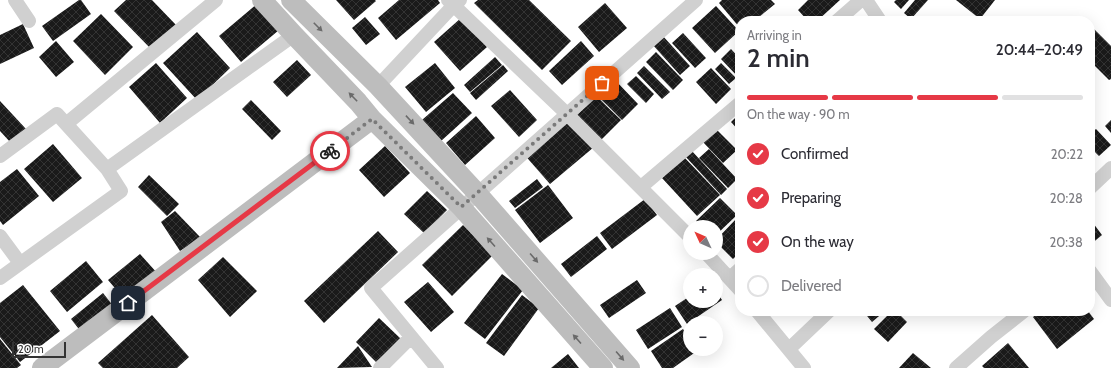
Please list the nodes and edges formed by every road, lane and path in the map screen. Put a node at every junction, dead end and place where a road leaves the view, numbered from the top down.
1 (14, 0) edge
2 (216, 0) edge
3 (262, 0) edge
4 (291, 0) edge
5 (696, 0) edge
6 (861, 0) edge
7 (866, 0) edge
8 (454, 2) edge
9 (843, 16) edge
10 (877, 16) edge
11 (29, 21) dead end
12 (294, 35) junction
13 (378, 86) junction
14 (735, 107) edge
15 (567, 114) junction
16 (372, 119) junction
17 (66, 124) junction
18 (0, 156) edge
19 (1111, 168) edge
20 (107, 169) junction
21 (1095, 183) edge
22 (641, 187) junction
23 (477, 193) junction
24 (461, 207) junction
25 (683, 230) edge
26 (0, 236) edge
27 (716, 260) edge
28 (20, 263) junction
29 (735, 274) edge
30 (0, 278) edge
31 (1095, 278) edge
32 (1111, 300) edge
33 (761, 316) edge
34 (824, 316) edge
35 (1018, 316) edge
36 (411, 337) junction
37 (788, 349) junction
38 (42, 368) edge
39 (380, 368) edge
40 (437, 368) edge
41 (603, 368) edge
42 (630, 368) edge
43 (804, 368) edge
44 (956, 368) edge

1 - 11 street
2 - 17 street
3 - 12 main road
4 -> 13 main road
5 - 15 street
6 - 9 street
7 - 10 street
8 - 13 street
8 - 15 street
16 -> 12 main road
12 - 20 street
13 -> 23 main road
14 - 22 street
15 - 22 street
15 - 23 street
16 - 24 main road
16 - 38 main road
17 - 18 street
17 - 20 street
19 - 21 street
20 - 28 street
22 - 25 street
23 - 24 street
23 -> 42 main road
24 - 36 street
41 -> 24 main road
26 - 28 street
27 - 29 street
28 - 30 street
31 - 32 street
33 - 37 street
34 - 37 street
35 - 44 street
36 - 39 street
36 - 40 street
37 - 43 street

